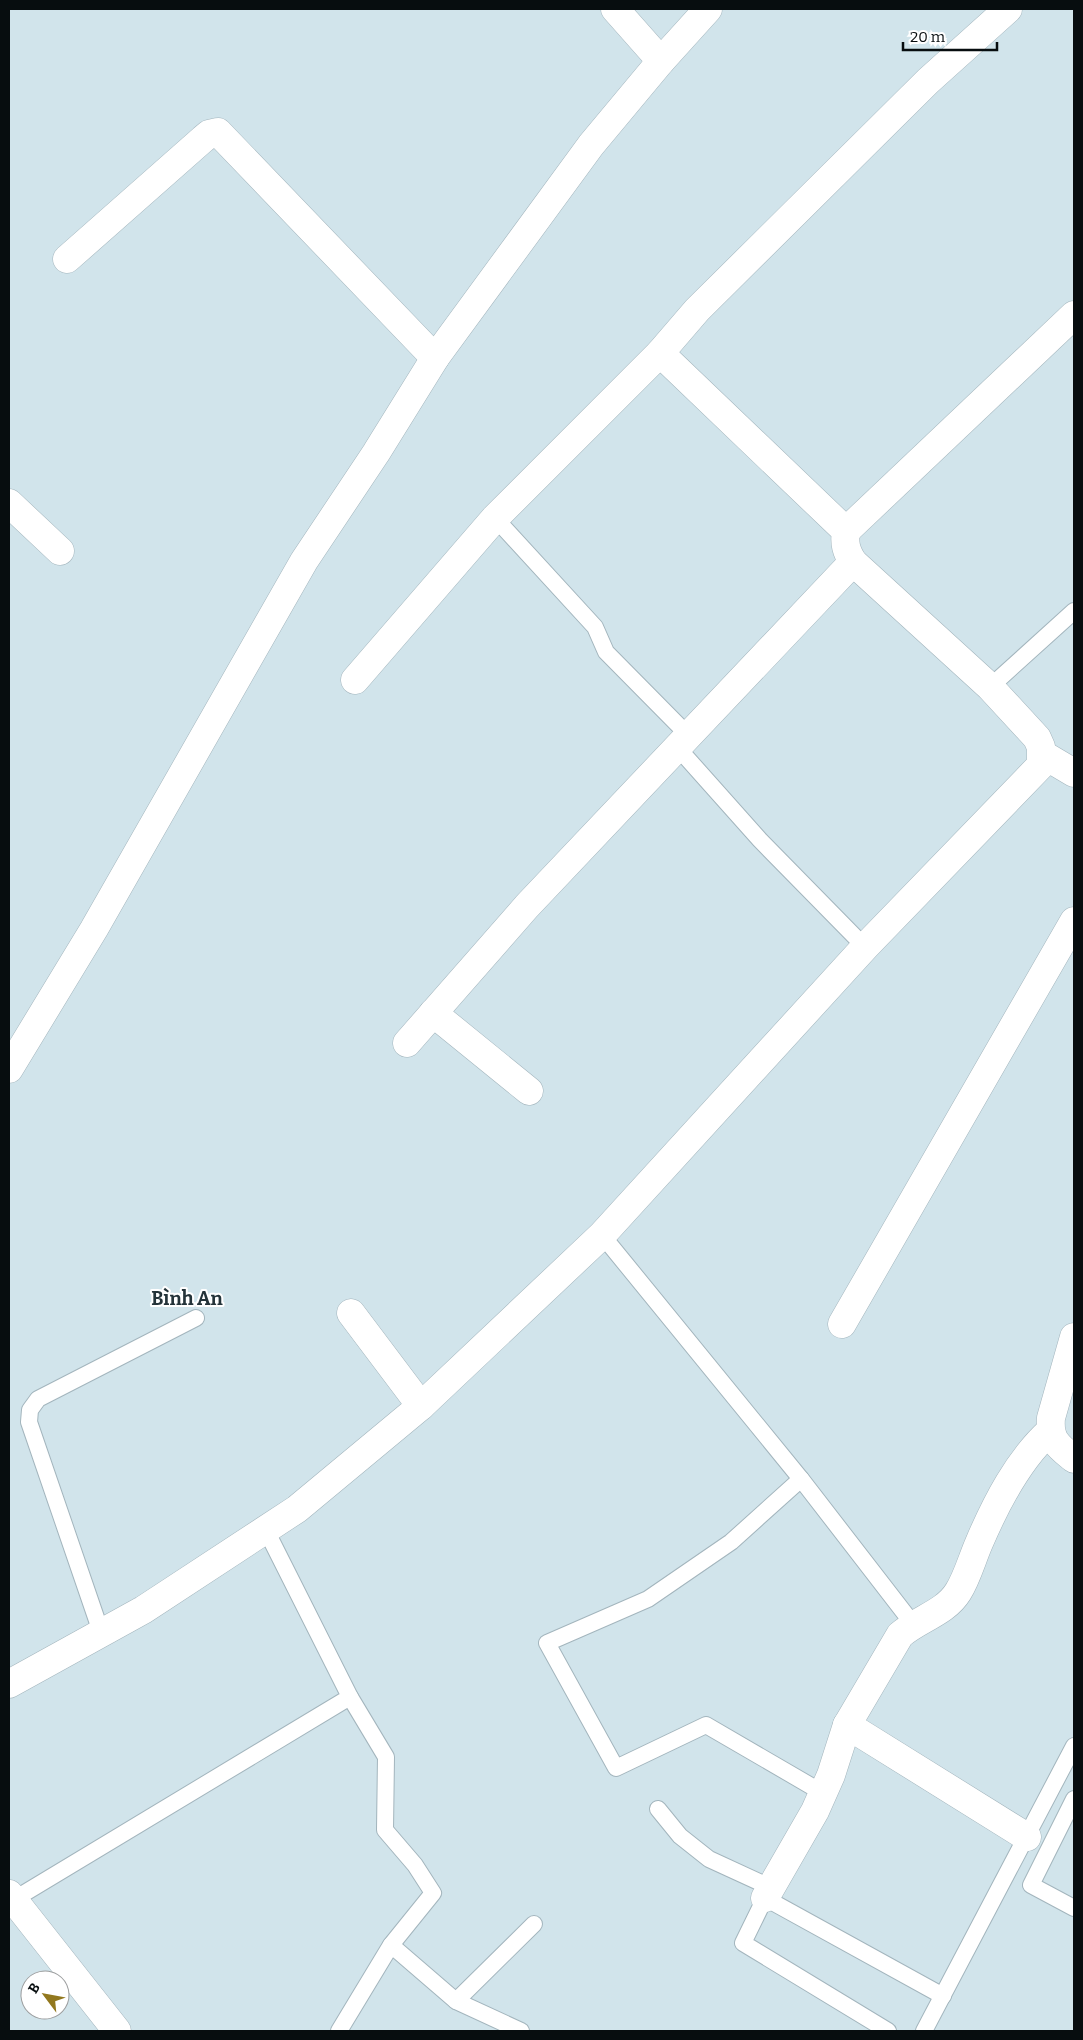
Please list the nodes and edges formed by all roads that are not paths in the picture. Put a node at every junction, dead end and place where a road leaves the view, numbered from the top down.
1 (615, 9) edge
2 (708, 9) edge
3 (1008, 9) edge
4 (661, 60) junction
5 (67, 259) dead end
6 (1074, 315) edge
7 (660, 353) junction
8 (435, 358) junction
9 (9, 503) edge
10 (494, 518) junction
11 (846, 531) junction
12 (60, 551) dead end
13 (853, 562) junction
14 (1074, 611) edge
15 (355, 680) dead end
16 (990, 687) junction
17 (683, 742) junction
18 (1042, 754) junction
19 (1074, 773) edge
20 (1074, 921) edge
21 (866, 946) junction
22 (433, 1013) junction
23 (407, 1043) dead end
24 (9, 1069) edge
25 (529, 1091) dead end
26 (602, 1235) junction
27 (351, 1313) dead end
28 (196, 1318) dead end
29 (842, 1324) dead end
30 (1074, 1337) edge
31 (421, 1406) junction
32 (1050, 1431) junction
33 (1074, 1459) edge
34 (802, 1479) junction
35 (266, 1530) junction
36 (913, 1624) junction
37 (102, 1635) junction
38 (9, 1684) edge
39 (350, 1698) junction
40 (846, 1724) junction
41 (1074, 1746) edge
42 (822, 1793) junction
43 (1074, 1799) edge
44 (658, 1809) dead end
45 (1027, 1837) junction
46 (768, 1893) junction
47 (11, 1897) edge
48 (1074, 1908) edge
49 (534, 1924) dead end
50 (391, 1945) junction
51 (943, 1996) junction
52 (456, 2001) junction
53 (117, 2031) edge
54 (339, 2031) edge
55 (520, 2031) edge
56 (888, 2031) edge
57 (924, 2031) edge

1 - 4 street
2 - 4 street
3 - 7 street
4 - 8 street
5 - 8 street
6 - 11 street
7 - 10 street
7 - 11 street
8 - 24 street
9 - 12 street
10 - 15 street
10 - 17 lane
11 - 13 street
13 - 16 street
13 - 17 street
14 - 16 lane
16 - 18 street
17 - 21 lane
17 - 22 street
18 - 19 street
18 - 21 street
20 - 29 street
21 - 26 street
22 - 23 street
22 - 25 street
26 - 31 street
26 - 34 lane
27 - 31 street
28 - 37 lane
30 - 32 street
31 - 35 street
32 - 33 street
32 - 36 street
34 - 36 lane
34 - 42 lane
35 - 37 street
35 - 39 lane
36 - 40 street
37 - 38 street
39 - 47 lane
39 - 50 lane
40 - 42 street
40 - 45 street
41 - 45 lane
42 - 46 street
43 - 48 lane
44 - 46 lane
45 - 51 lane
46 - 51 lane
46 - 56 lane
47 - 53 street
49 - 52 lane
50 - 52 lane
50 - 54 lane
51 - 57 lane
52 - 55 lane

